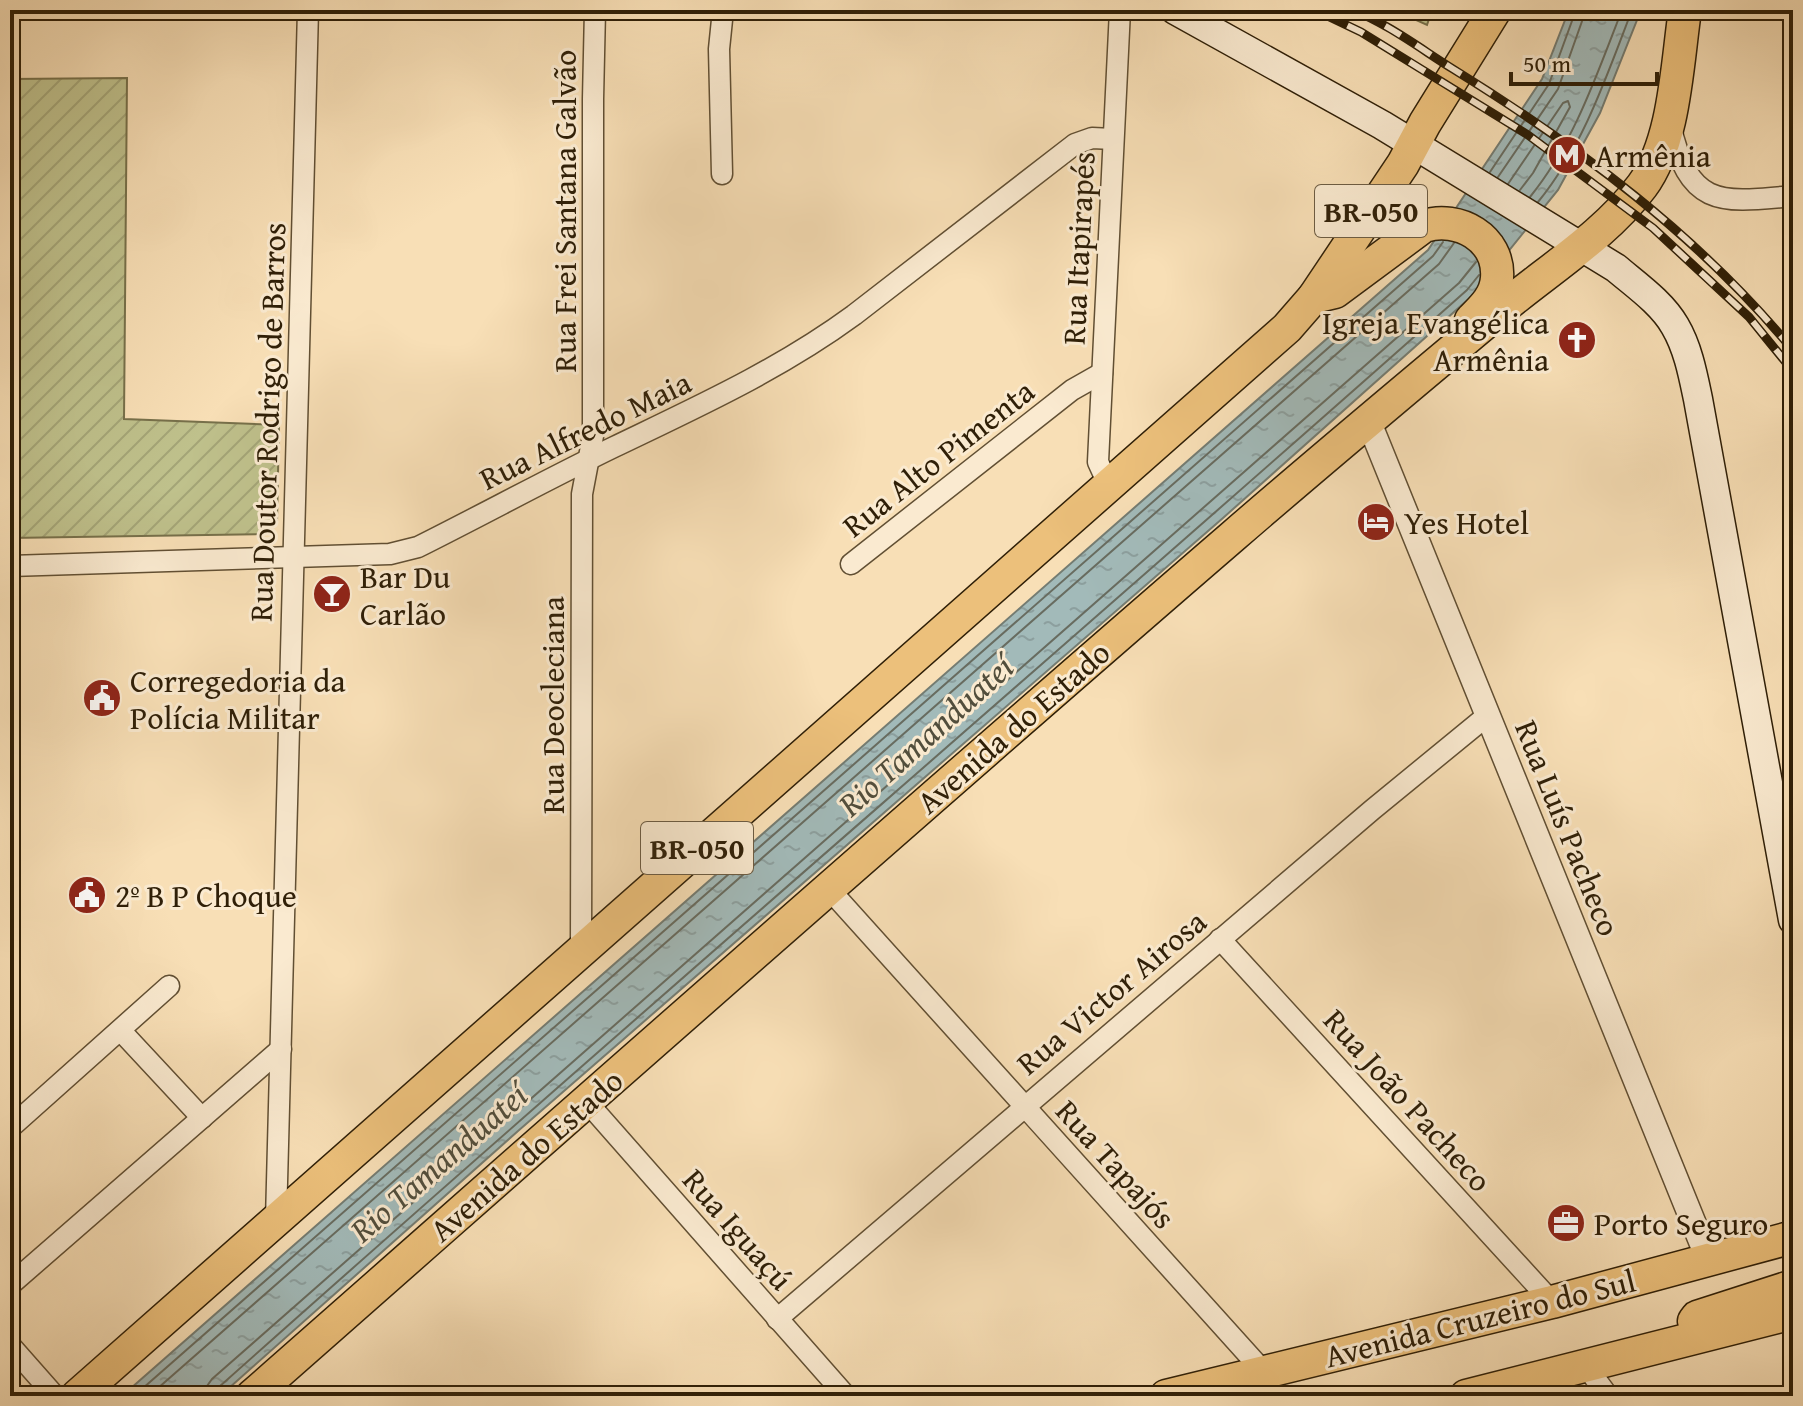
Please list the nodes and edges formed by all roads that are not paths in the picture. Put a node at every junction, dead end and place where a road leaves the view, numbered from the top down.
1 (308, 10) edge
2 (595, 10) edge
3 (723, 10) edge
4 (1120, 10) edge
5 (1175, 10) edge
6 (1495, 10) edge
7 (1685, 10) edge
8 (1669, 117) junction
9 (1113, 139) junction
10 (1413, 143) junction
11 (722, 174) dead end
12 (1793, 196) edge
13 (1580, 247) junction
14 (1314, 297) junction
15 (1452, 350) junction
16 (1102, 373) junction
17 (1368, 420) junction
18 (589, 460) junction
19 (1109, 486) junction
20 (292, 557) junction
21 (851, 564) dead end
22 (10, 566) edge
23 (1488, 715) junction
24 (829, 889) junction
25 (1793, 920) edge
26 (1220, 939) junction
27 (581, 950) junction
28 (169, 986) dead end
29 (121, 1031) junction
30 (281, 1049) junction
31 (587, 1102) junction
32 (1024, 1106) junction
33 (202, 1118) junction
34 (10, 1128) edge
35 (276, 1220) junction
36 (1793, 1237) edge
37 (1709, 1261) junction
38 (10, 1285) edge
39 (1793, 1286) edge
40 (1552, 1302) junction
41 (1793, 1313) edge
42 (777, 1319) junction
43 (1678, 1343) junction
44 (10, 1345) edge
45 (1586, 1366) junction
46 (1263, 1371) junction
47 (55, 1396) edge
48 (77, 1396) edge
49 (252, 1396) edge
50 (846, 1396) edge
51 (1166, 1396) edge
52 (1466, 1396) edge
53 (1608, 1396) edge

1 - 20 street, Rua Doutor Rodrigo de Barros
2 - 18 street, Rua Frei Santana Galvão
3 - 11 street
4 - 9 street, Rua Itapirapés
5 - 10 main road
6 - 10 main road, BR-050
7 - 8 main road, Avenida do Estado
8 - 12 street
8 - 13 main road, Avenida do Estado
9 - 16 street, Rua Itapirapés
9 - 18 street, Rua Alfredo Maia
10 - 13 main road
10 - 14 main road, BR-050
13 - 15 main road, Avenida do Estado
13 - 25 main road
14 - 15 main road
14 - 19 main road, BR-050
15 - 17 main road, Avenida do Estado
16 - 19 street, Rua Itapirapés
16 - 21 street, Rua Alto Pimenta
17 - 23 street, Rua Luís Pacheco
17 - 24 main road, Avenida do Estado
18 - 20 street, Rua Alfredo Maia
18 - 27 street, Rua Deocleciana
19 - 27 main road, BR-050
20 - 22 street, Rua Alfredo Maia
20 - 30 street, Rua Doutor Rodrigo de Barros
23 - 26 street, Rua Victor Airosa
23 - 37 street, Rua Luís Pacheco
24 - 31 main road, Avenida do Estado
24 - 32 street, Rua Tapajós
26 - 32 street, Rua Victor Airosa
26 - 40 street, Rua João Pacheco
27 - 35 main road, BR-050
28 - 29 street
29 - 33 street
29 - 34 street
30 - 33 street
30 - 35 street, Rua Doutor Rodrigo de Barros
31 - 42 street, Rua Iguaçú
31 - 49 main road, Avenida do Estado
32 - 42 street, Rua Victor Airosa
32 - 46 street, Rua Tapajós
33 - 38 street
35 - 48 main road, BR-050
36 - 37 main road, Avenida Cruzeiro do Sul
37 - 40 main road, Avenida Cruzeiro do Sul
39 - 43 main road
40 - 46 main road, Avenida Cruzeiro do Sul
41 - 43 main road
42 - 50 street, Rua Iguaçú
43 - 45 main road
44 - 47 street
45 - 52 main road
45 - 53 street
46 - 51 main road, Avenida Cruzeiro do Sul

